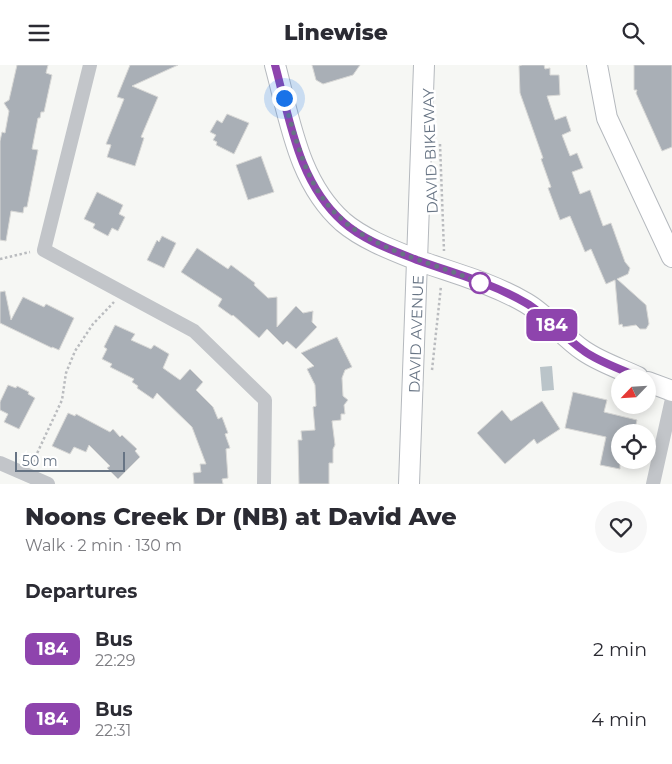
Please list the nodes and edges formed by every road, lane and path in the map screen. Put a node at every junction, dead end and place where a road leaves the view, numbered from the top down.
1 (90, 65) edge
2 (275, 65) edge
3 (424, 65) edge
4 (597, 65) edge
5 (439, 139) dead end
6 (445, 236) dead end
7 (44, 250) junction
8 (672, 257) edge
9 (0, 259) edge
10 (418, 260) junction
11 (123, 291) junction
12 (621, 369) edge
13 (656, 385) edge
14 (672, 391) edge
15 (672, 399) edge
16 (0, 463) edge
17 (30, 468) dead end
18 (48, 484) edge
19 (264, 484) edge
20 (409, 484) edge
21 (653, 484) edge

1 - 7 street
2 - 10 street
3 - 10 street, DAVID AVENUE
4 - 8 street
5 - 6 path, DAVID BIKEWAY
7 - 9 path
7 - 11 street
10 - 12 street
10 - 20 street, DAVID AVENUE
11 - 17 path
11 - 19 street
13 - 14 street
15 - 21 street
16 - 18 street

